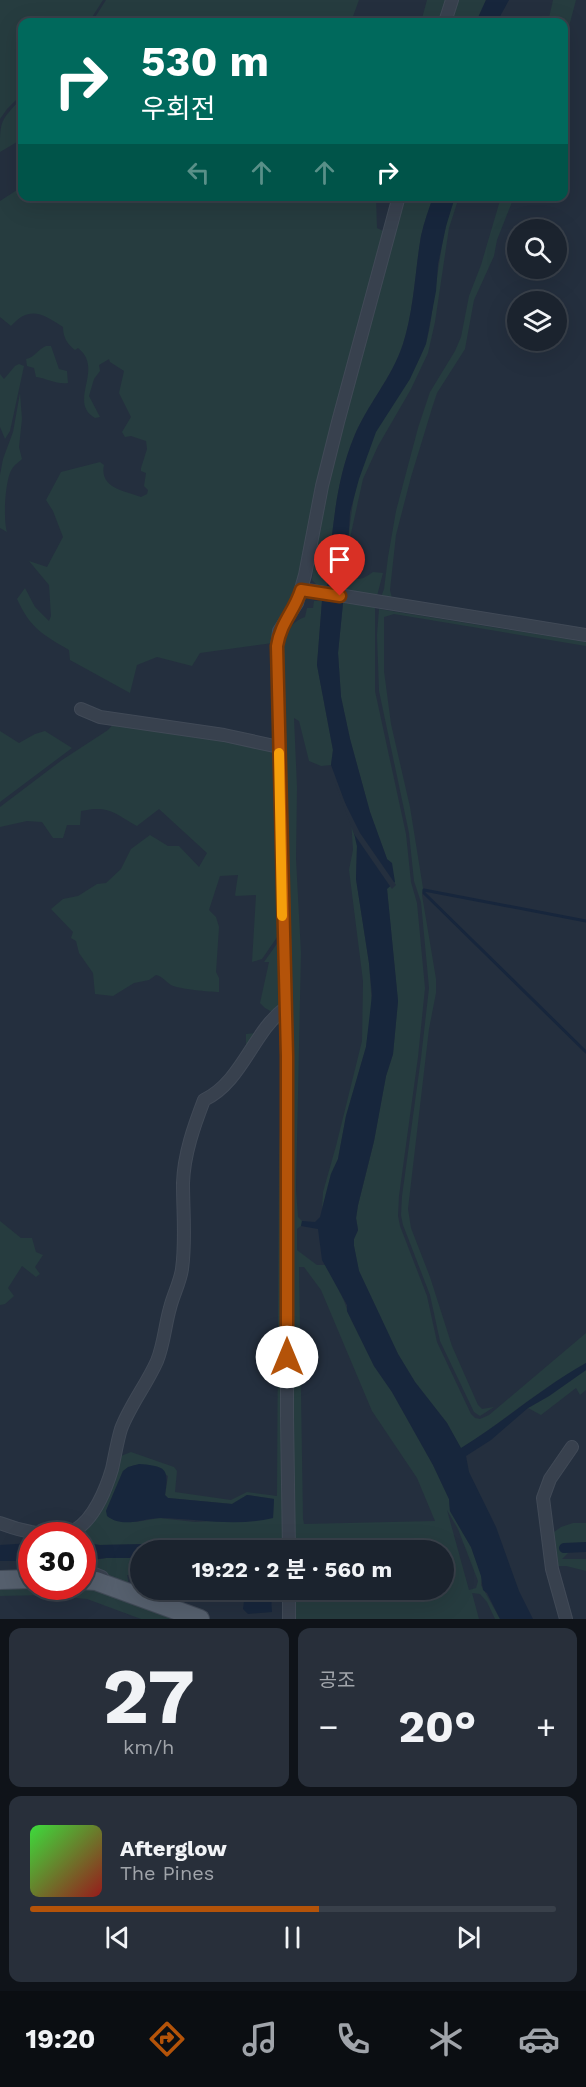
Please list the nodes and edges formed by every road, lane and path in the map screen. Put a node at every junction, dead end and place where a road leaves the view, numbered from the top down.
1 (452, 0) edge
2 (446, 18) edge
3 (398, 201) edge
4 (301, 590) junction
5 (586, 635) edge
6 (81, 709) dead end
7 (279, 747) junction
8 (285, 1008) junction
9 (572, 1447) dead end
10 (85, 1522) edge
11 (0, 1523) edge
12 (18, 1528) edge
13 (288, 1540) edge
14 (96, 1574) edge
15 (0, 1580) edge
16 (18, 1580) edge
17 (96, 1581) edge
18 (129, 1593) junction
19 (289, 1600) edge
20 (200, 1619) edge
21 (289, 1619) edge
22 (566, 1619) edge

1 - 2 street
3 - 4 street
4 - 5 street
4 - 7 street
6 - 7 street
7 - 8 street
8 - 10 street
8 - 13 street
9 - 22 street
11 - 12 street
14 - 18 street
15 - 16 main road
17 - 18 main road
18 - 20 main road
19 - 21 street

